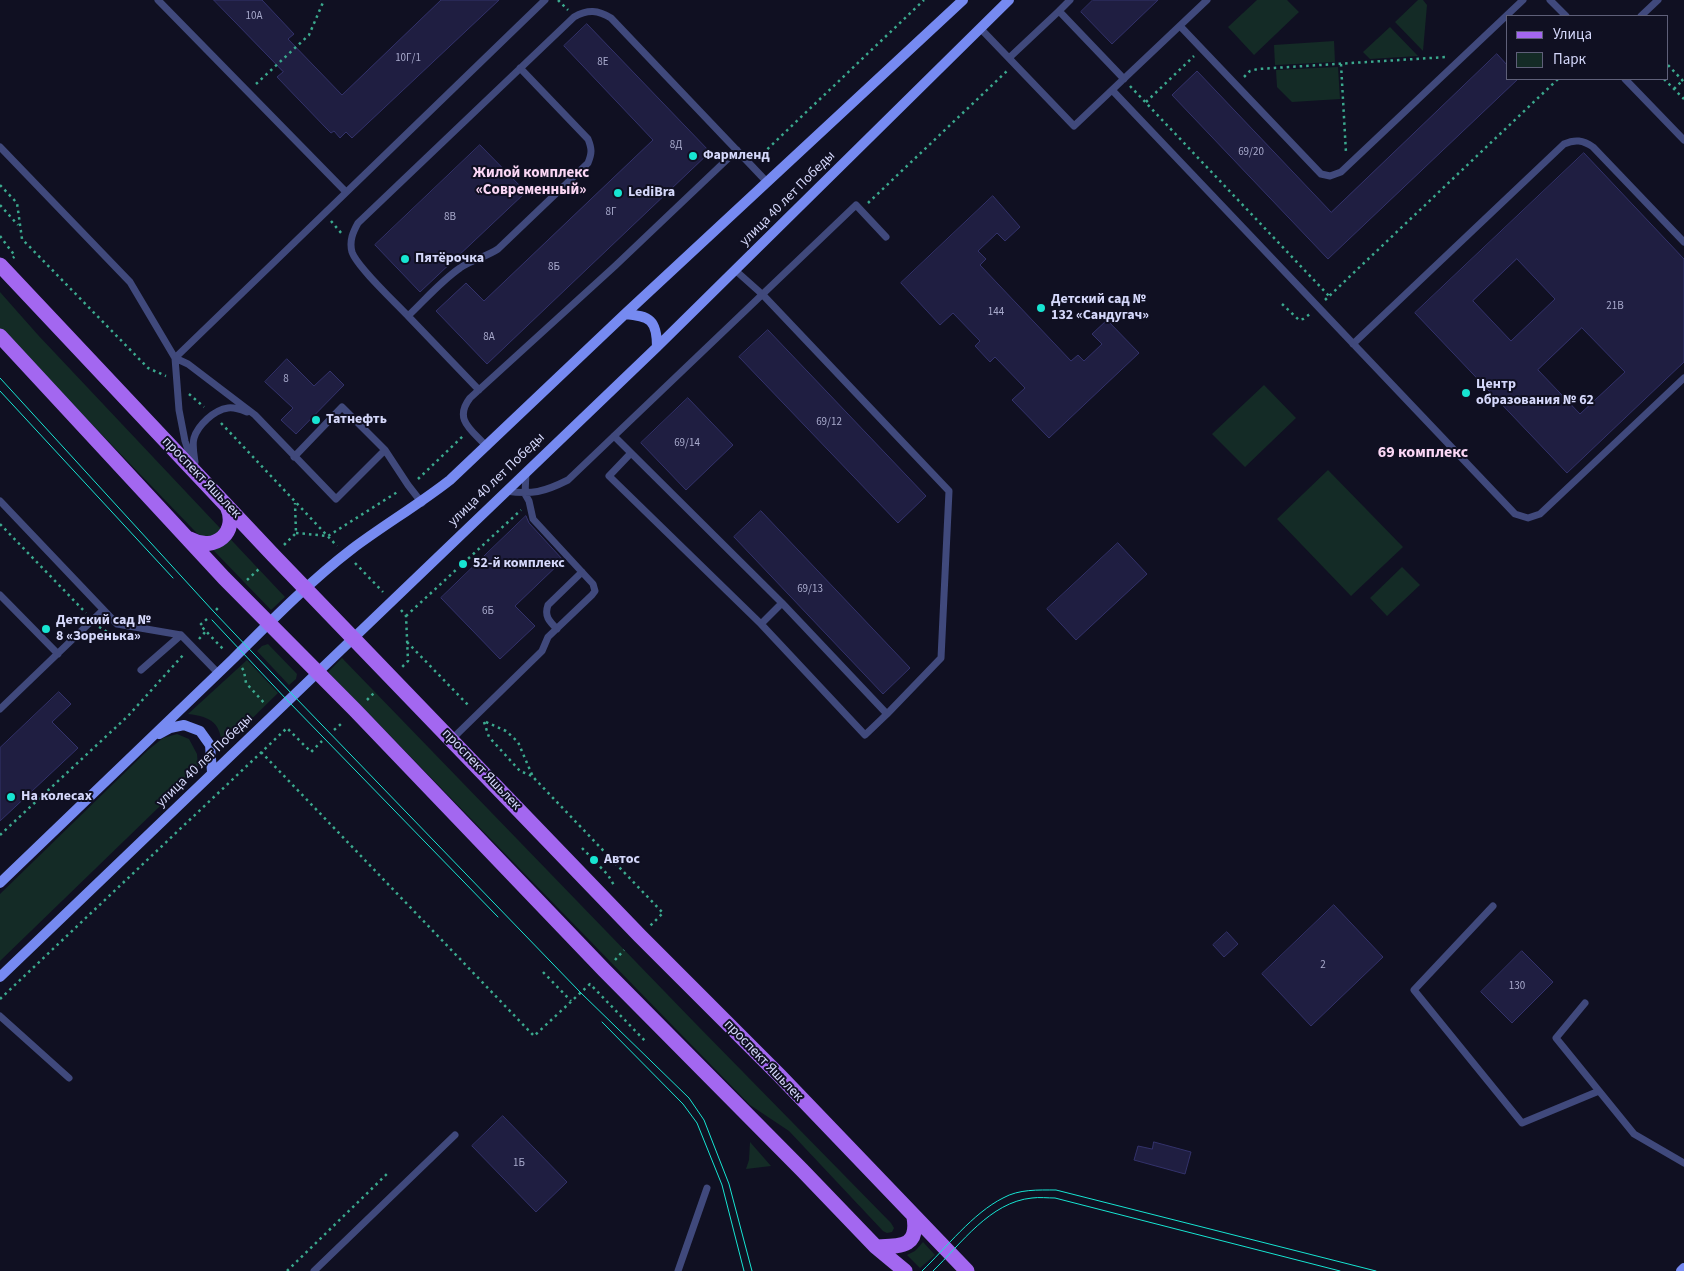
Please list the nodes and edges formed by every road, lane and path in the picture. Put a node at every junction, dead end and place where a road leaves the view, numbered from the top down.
1 (158, 0) edge
2 (324, 0) edge
3 (545, 0) edge
4 (924, 0) edge
5 (962, 0) edge
6 (1009, 0) edge
7 (1070, 0) edge
8 (1208, 0) edge
9 (1523, 0) edge
10 (1550, 0) edge
11 (1658, 0) edge
12 (1059, 11) junction
13 (1507, 15) edge
14 (1565, 15) edge
15 (1642, 15) edge
16 (1506, 16) edge
17 (1180, 26) junction
18 (980, 28) junction
19 (1202, 49) junction
20 (1463, 56) junction
21 (1009, 58) junction
22 (1341, 64) junction
23 (1669, 66) edge
24 (520, 68) junction
25 (1124, 80) junction
26 (1557, 80) edge
27 (1626, 80) edge
28 (1665, 80) edge
29 (1683, 81) edge
30 (1236, 84) junction
31 (1674, 89) junction
32 (1112, 90) junction
33 (248, 92) junction
34 (1684, 99) edge
35 (1145, 102) junction
36 (1134, 113) junction
37 (1684, 140) edge
38 (0, 147) edge
39 (737, 150) junction
40 (751, 165) junction
41 (1347, 167) junction
42 (767, 182) junction
43 (0, 185) edge
44 (346, 192) junction
45 (0, 205) edge
46 (20, 226) junction
47 (0, 236) edge
48 (886, 237) dead end
49 (1684, 242) edge
50 (6, 263) edge
51 (735, 270) junction
52 (763, 295) junction
53 (1329, 296) junction
54 (1282, 304) dead end
55 (1318, 306) junction
56 (625, 314) junction
57 (408, 316) junction
58 (0, 336) edge
59 (1353, 344) junction
60 (657, 347) junction
61 (174, 358) junction
62 (166, 376) dead end
63 (1684, 378) edge
64 (183, 388) dead end
65 (479, 390) junction
66 (209, 412) dead end
67 (255, 415) junction
68 (221, 424) dead end
69 (614, 436) junction
70 (487, 447) junction
71 (385, 450) junction
72 (631, 453) junction
73 (294, 457) junction
74 (526, 471) junction
75 (196, 473) junction
76 (506, 491) junction
77 (525, 494) junction
78 (0, 501) edge
79 (295, 501) junction
80 (422, 503) junction
81 (226, 505) junction
82 (0, 524) edge
83 (296, 533) junction
84 (328, 536) junction
85 (189, 538) junction
86 (339, 547) dead end
87 (279, 549) dead end
88 (355, 563) dead end
89 (258, 569) dead end
90 (582, 572) junction
91 (244, 582) dead end
92 (306, 588) junction
93 (383, 592) dead end
94 (0, 595) edge
95 (782, 603) junction
96 (103, 610) junction
97 (89, 616) dead end
98 (406, 616) dead end
99 (207, 619) dead end
100 (269, 623) junction
101 (761, 624) junction
102 (557, 629) junction
103 (206, 631) junction
104 (181, 635) junction
105 (353, 637) junction
106 (197, 641) dead end
107 (407, 642) junction
108 (187, 651) dead end
109 (228, 653) dead end
110 (58, 654) junction
111 (241, 667) dead end
112 (402, 667) dead end
113 (141, 670) dead end
114 (318, 672) junction
115 (218, 673) junction
116 (266, 705) dead end
117 (0, 709) edge
118 (472, 709) dead end
119 (887, 714) junction
120 (341, 724) dead end
121 (334, 730) dead end
122 (150, 738) junction
123 (452, 738) junction
124 (322, 741) dead end
125 (261, 752) junction
126 (212, 772) junction
127 (533, 777) junction
128 (0, 835) edge
129 (0, 883) edge
130 (1493, 906) dead end
131 (646, 930) dead end
132 (624, 950) dead end
133 (612, 962) dead end
134 (543, 972) dead end
135 (0, 977) edge
136 (0, 999) edge
137 (571, 1001) junction
138 (1585, 1002) dead end
139 (0, 1016) edge
140 (647, 1043) dead end
141 (69, 1078) dead end
142 (1599, 1091) junction
143 (455, 1135) dead end
144 (1684, 1162) edge
145 (389, 1172) dead end
146 (708, 1188) dead end
147 (914, 1217) junction
148 (876, 1247) junction
149 (1684, 1268) edge
150 (287, 1271) edge
151 (314, 1271) edge
152 (678, 1271) edge
153 (905, 1271) edge
154 (967, 1271) edge
155 (1681, 1271) edge

1 - 33 lane
2 - 33 path
3 - 44 lane
4 - 40 path
5 - 42 street, улица 40 лет Победы
6 - 18 street, улица 40 лет Победы
7 - 12 lane
8 - 17 lane
9 - 13 lane
10 - 14 lane
11 - 15 lane
12 - 21 lane
12 - 25 lane
16 - 20 lane
17 - 19 lane
17 - 25 lane
18 - 21 lane
18 - 51 street, улица 40 лет Победы
19 - 30 lane
19 - 35 path
20 - 22 path
20 - 41 lane
21 - 32 lane
22 - 30 path
22 - 41 path
23 - 29 path
24 - 39 lane
24 - 57 lane
24 - 57 lane
25 - 32 lane
25 - 35 path
26 - 53 path
27 - 37 lane
28 - 31 path
29 - 31 path
30 - 41 lane
31 - 34 path
32 - 36 lane
33 - 44 lane
35 - 36 path
35 - 53 path
36 - 55 lane
38 - 61 lane
39 - 40 lane
39 - 65 lane
40 - 42 lane
42 - 56 street, улица 40 лет Победы
43 - 46 path
44 - 61 lane
45 - 46 path
46 - 62 path
47 - 50 path
48 - 52 lane
49 - 59 lane
50 - 75 main road, проспект Яшьлек
51 - 52 lane
51 - 60 street, улица 40 лет Победы
52 - 69 lane
52 - 119 lane
53 - 55 path
54 - 55 path
55 - 59 lane
56 - 60 street
56 - 70 street, улица 40 лет Победы
57 - 65 lane
58 - 85 main road
59 - 63 lane
60 - 74 street, улица 40 лет Победы
61 - 67 lane
61 - 75 lane
64 - 66 path
65 - 70 lane
67 - 73 lane
67 - 75 lane
68 - 79 path
69 - 72 lane
69 - 77 lane
70 - 80 street, улица 40 лет Победы
71 - 73 lane
71 - 73 lane
71 - 80 lane
72 - 95 lane
72 - 101 lane
74 - 76 street, улица 40 лет Победы
74 - 77 lane
75 - 81 main road, проспект Яшьлек
76 - 77 lane
76 - 105 street, улица 40 лет Победы
77 - 90 lane
78 - 96 lane
79 - 83 path
79 - 84 path
80 - 92 street, улица 40 лет Победы
81 - 85 main road
81 - 92 main road, проспект Яшьлек
82 - 97 path
83 - 84 path
83 - 87 path
84 - 86 path
85 - 100 main road
88 - 93 path
89 - 91 path
90 - 102 lane
90 - 102 lane
92 - 100 street, улица 40 лет Победы
92 - 105 main road, проспект Яшьлек
94 - 110 lane
95 - 101 lane
95 - 119 lane
96 - 104 lane
96 - 110 lane
98 - 107 path
99 - 103 path
100 - 114 main road
100 - 115 street, улица 40 лет Победы
101 - 119 lane
102 - 123 lane
103 - 106 path
103 - 109 path
104 - 113 lane
104 - 115 lane
105 - 114 street, улица 40 лет Победы
105 - 123 main road, проспект Яшьлек
107 - 112 path
107 - 118 path
108 - 128 path
110 - 117 lane
111 - 116 path
114 - 126 street, улица 40 лет Победы
114 - 148 main road
115 - 122 street, улица 40 лет Победы
120 - 121 path
122 - 126 street
122 - 129 street, улица 40 лет Победы
123 - 147 main road, проспект Яшьлек
124 - 125 path
125 - 136 path
125 - 137 path
126 - 135 street, улица 40 лет Победы
127 - 127 path
127 - 131 path
130 - 142 lane
132 - 133 path
134 - 137 path
137 - 140 path
138 - 142 lane
139 - 141 lane
142 - 144 lane
143 - 151 lane
145 - 150 path
146 - 152 lane
147 - 148 main road
147 - 154 main road, проспект Яшьлек
148 - 153 main road
149 - 155 street

